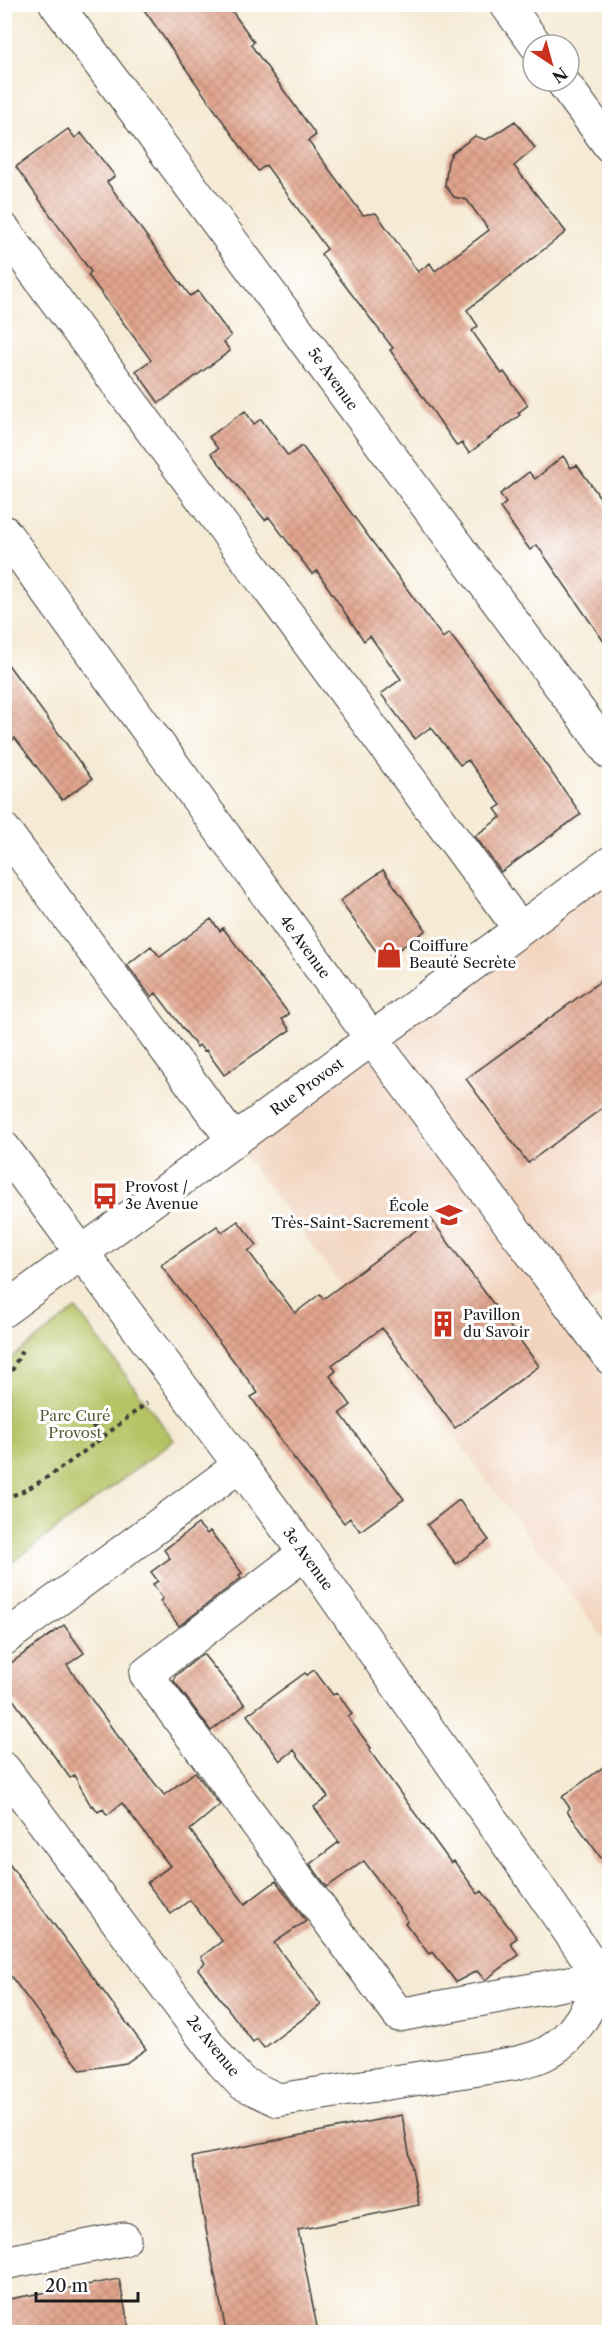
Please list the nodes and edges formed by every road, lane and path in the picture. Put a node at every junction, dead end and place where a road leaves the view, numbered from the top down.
1 (56, 4) edge
2 (506, 4) edge
3 (527, 33) edge
4 (571, 93) edge
5 (609, 146) edge
6 (4, 230) edge
7 (4, 531) edge
8 (609, 753) edge
9 (4, 830) edge
10 (609, 863) edge
11 (520, 929) junction
12 (372, 1039) junction
13 (234, 1141) junction
14 (4, 1148) edge
15 (82, 1253) junction
16 (4, 1310) edge
17 (22, 1350) dead end
18 (609, 1358) edge
19 (4, 1387) edge
20 (147, 1403) dead end
21 (85, 1420) dead end
22 (104, 1435) junction
23 (239, 1466) junction
24 (4, 1497) edge
25 (305, 1553) junction
26 (4, 1640) edge
27 (4, 1769) edge
28 (601, 1977) junction
29 (124, 2239) dead end
30 (4, 2263) edge

1 - 8 street, 5e Avenue
2 - 3 street
4 - 5 street
6 - 11 street
7 - 12 street, 4e Avenue
9 - 13 street
10 - 11 street, Rue Provost
11 - 12 street, Rue Provost
12 - 13 street, Rue Provost
12 - 18 street, 4e Avenue
13 - 15 street, Rue Provost
14 - 15 street, 3e Avenue
15 - 16 street, Rue Provost
15 - 23 street, 3e Avenue
17 - 19 path
20 - 22 path
21 - 22 path
22 - 24 path
23 - 25 street, 3e Avenue
23 - 26 street
25 - 28 street, 3e Avenue
25 - 28 street
27 - 28 street, 2e Avenue
29 - 30 street

